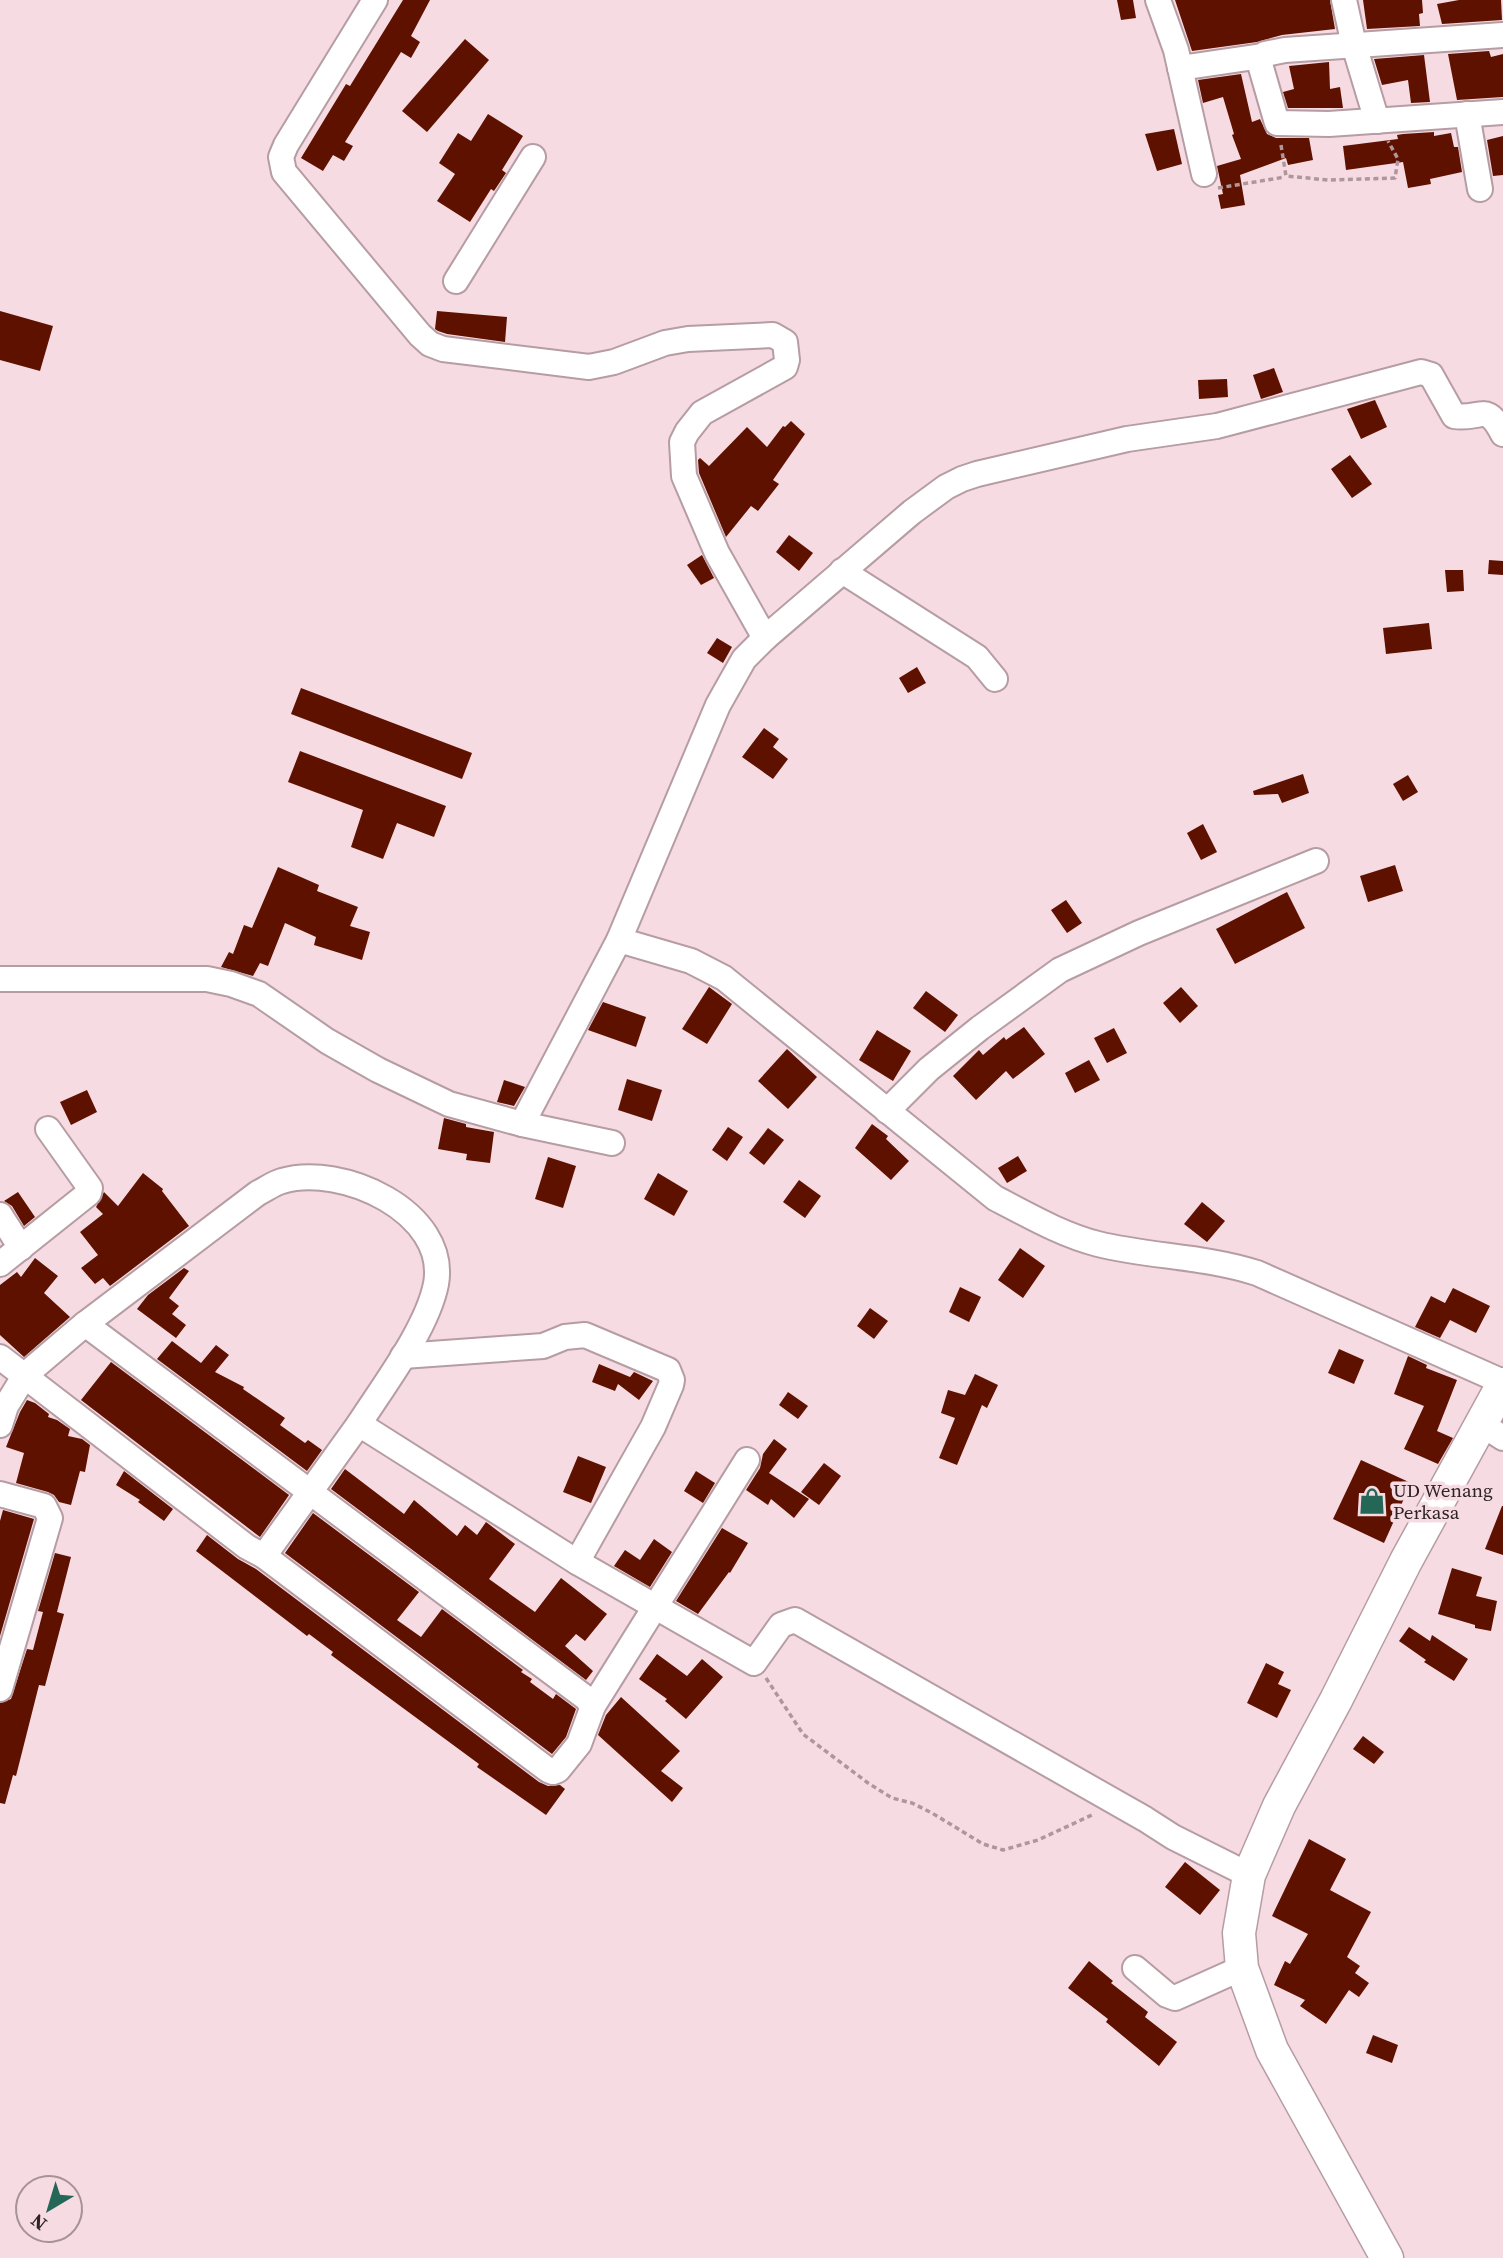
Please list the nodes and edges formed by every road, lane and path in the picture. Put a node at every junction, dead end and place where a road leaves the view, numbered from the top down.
1 (375, 0) edge
2 (1158, 0) edge
3 (1344, 0) edge
4 (1503, 35) edge
5 (1354, 46) junction
6 (1262, 56) junction
7 (1180, 68) junction
8 (1503, 112) edge
9 (1466, 114) junction
10 (1377, 121) junction
11 (1277, 123) junction
12 (533, 157) dead end
13 (1205, 174) joint
14 (1286, 176) junction
15 (1480, 189) dead end
16 (456, 281) dead end
17 (1503, 434) edge
18 (842, 571) junction
19 (765, 638) junction
20 (995, 679) dead end
21 (1316, 861) dead end
22 (619, 940) junction
23 (0, 979) edge
24 (887, 1111) junction
25 (522, 1124) junction
26 (48, 1129) dead end
27 (612, 1143) dead end
28 (0, 1216) edge
29 (22, 1248) junction
30 (0, 1264) edge
31 (86, 1324) junction
32 (403, 1356) junction
33 (0, 1357) edge
34 (25, 1375) junction
35 (1498, 1405) edge
36 (359, 1424) junction
37 (0, 1425) edge
38 (747, 1460) dead end
39 (311, 1493) junction
40 (0, 1494) edge
41 (264, 1556) junction
42 (578, 1562) junction
43 (654, 1607) junction
44 (754, 1663) junction
45 (0, 1689) edge
46 (593, 1706) junction
47 (1099, 1812) dead end
48 (1249, 1875) junction
49 (1135, 1968) dead end
50 (1242, 1968) junction
51 (1387, 2258) edge

1 - 19 street
2 - 7 street
3 - 5 street
4 - 5 street
5 - 6 street
5 - 10 street
6 - 7 street
6 - 11 street
7 - 13 street
8 - 9 street
9 - 10 street
9 - 15 street
10 - 11 street
10 - 14 path
11 - 14 path
12 - 16 street
13 - 14 path
17 - 18 street
18 - 19 street
18 - 20 street
19 - 22 street
21 - 24 street
22 - 24 street
22 - 25 street
23 - 25 street
24 - 35 street
25 - 27 street
26 - 29 street
28 - 29 street
29 - 30 street
31 - 32 street
31 - 34 street
31 - 39 street
32 - 36 street
32 - 42 street
33 - 34 street
34 - 37 street
34 - 41 street
35 - 48 main road
36 - 39 street
36 - 42 street
38 - 43 street
39 - 41 street
39 - 46 street
40 - 45 street
41 - 46 street
42 - 43 street
43 - 44 street
43 - 46 street
44 - 47 path
44 - 48 street
48 - 50 main road
49 - 50 street
50 - 51 main road

